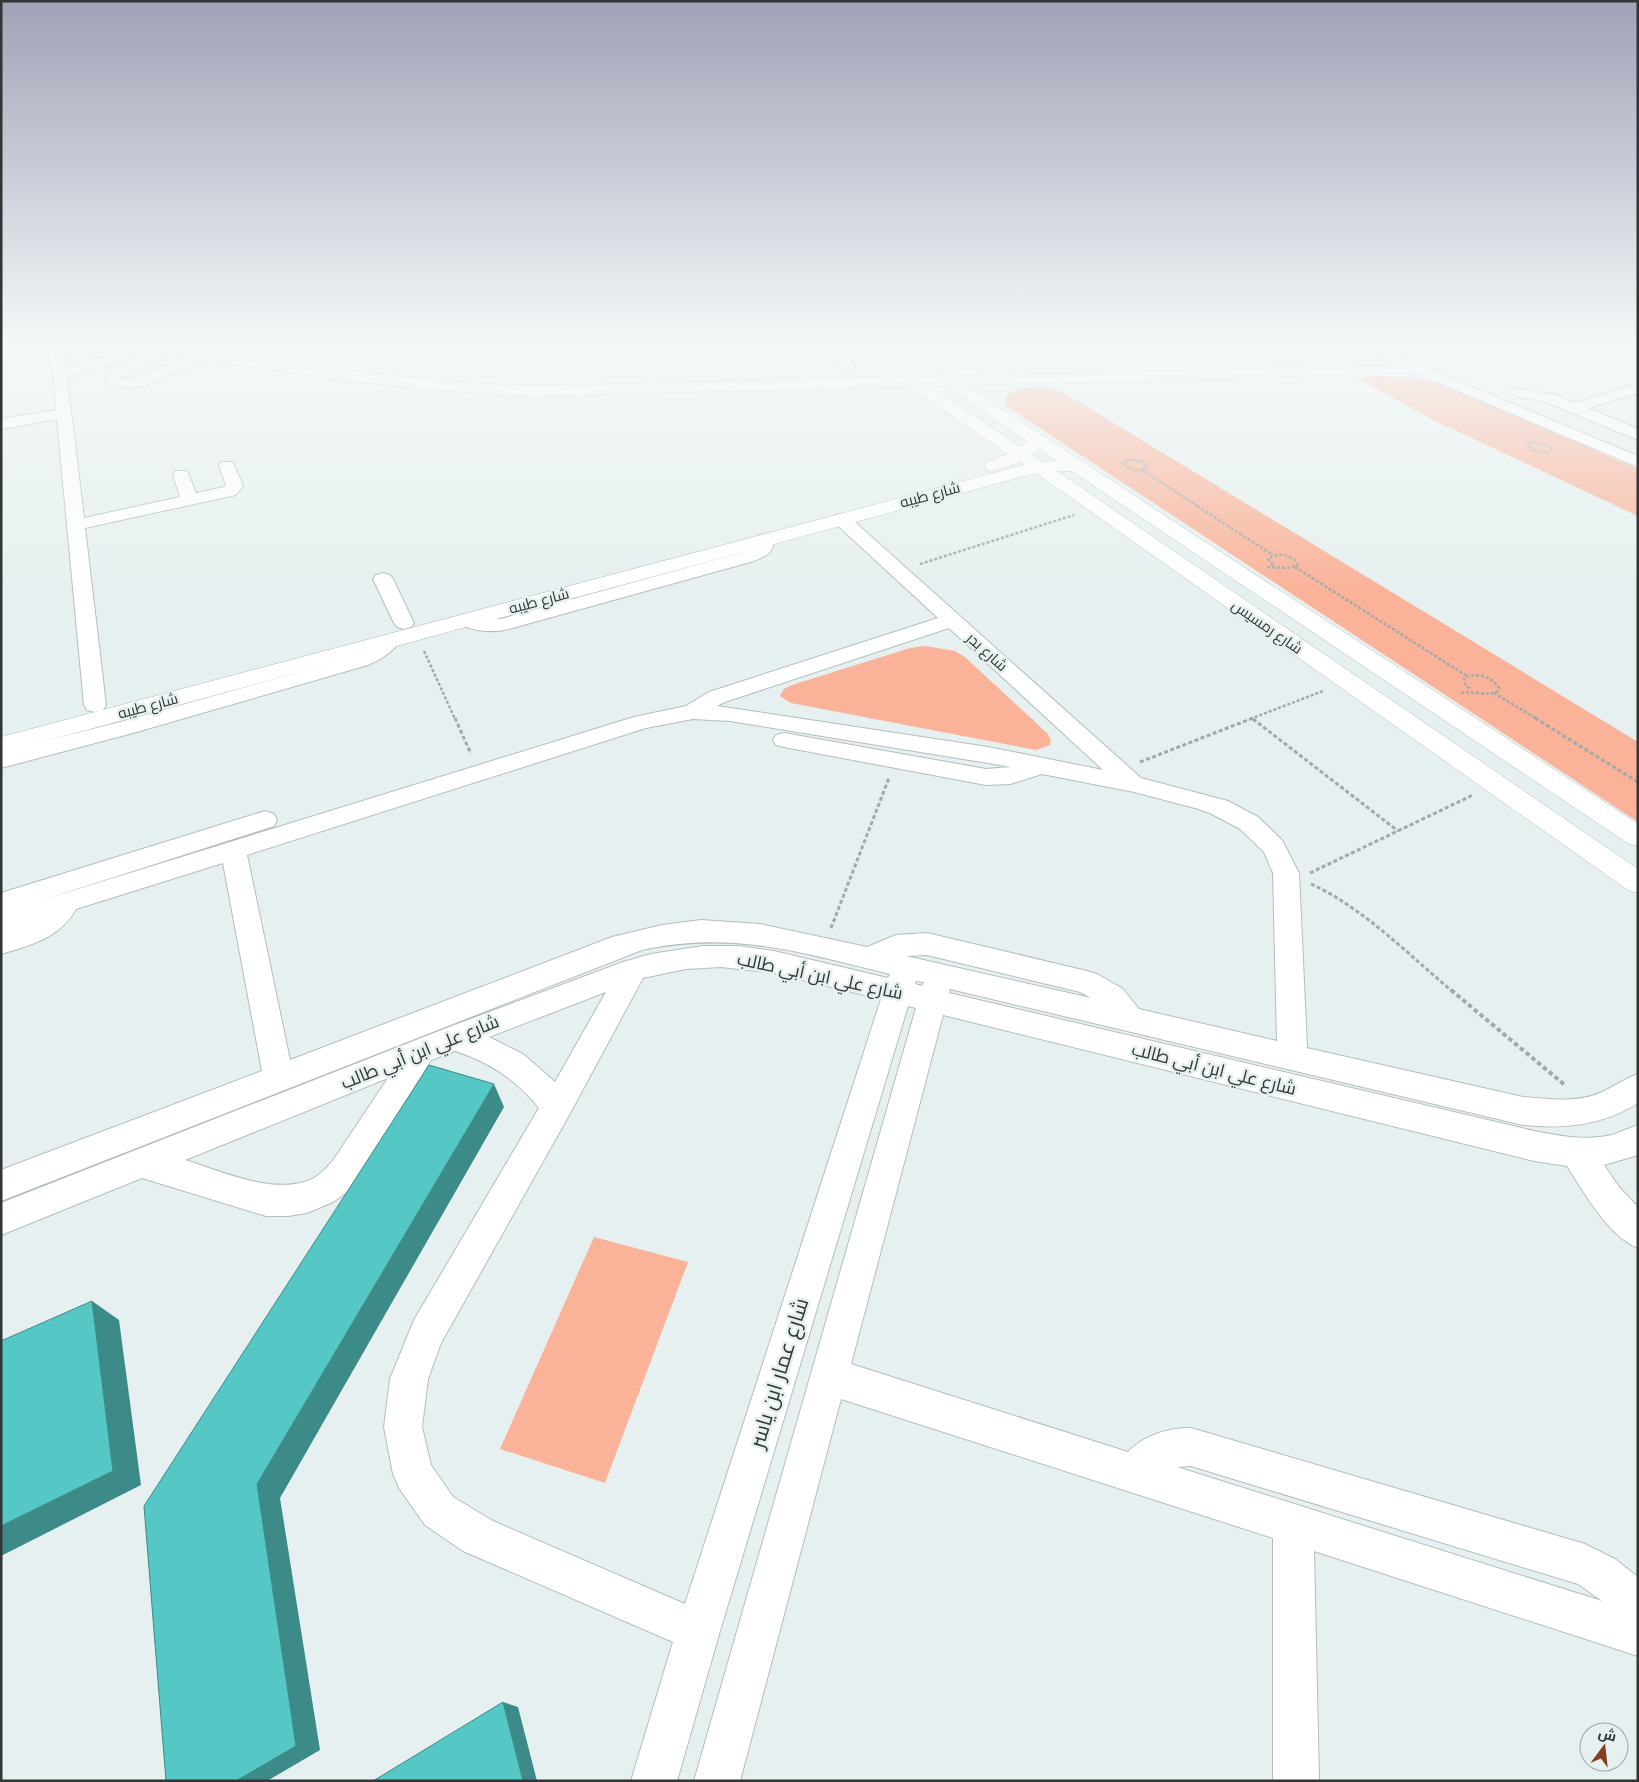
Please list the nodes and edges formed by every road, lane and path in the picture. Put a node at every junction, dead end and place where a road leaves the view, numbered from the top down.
1 (65, 423) edge
2 (973, 423) edge
3 (1013, 423) edge
4 (1548, 423) edge
5 (1589, 423) edge
6 (1610, 423) edge
7 (1638, 435) edge
8 (1037, 439) junction
9 (1638, 444) edge
10 (1531, 449) joint
11 (1020, 455) junction
12 (1638, 462) edge
13 (1078, 465) junction
14 (227, 466) dead end
15 (1039, 468) junction
16 (1142, 470) junction
17 (181, 475) dead end
18 (190, 500) junction
19 (1096, 508) junction
20 (841, 519) junction
21 (76, 525) junction
22 (1273, 555) junction
23 (1295, 567) junction
24 (900, 572) junction
25 (383, 579) dead end
26 (952, 620) junction
27 (405, 634) junction
28 (1467, 676) junction
29 (1346, 682) junction
30 (1494, 693) junction
31 (95, 705) junction
32 (1252, 718) junction
33 (684, 719) junction
34 (1, 730) edge
35 (1, 745) edge
36 (1, 760) edge
37 (895, 760) junction
38 (1041, 765) junction
39 (1119, 771) junction
40 (479, 772) junction
41 (1638, 782) edge
42 (432, 787) junction
43 (1474, 794) dead end
44 (378, 804) junction
45 (1398, 831) junction
46 (1638, 837) edge
47 (233, 850) junction
48 (1292, 876) junction
49 (1638, 883) edge
50 (68, 902) junction
51 (1, 903) edge
52 (1, 923) edge
53 (1, 944) edge
54 (823, 948) junction
55 (870, 958) junction
56 (633, 970) junction
57 (919, 983) junction
58 (1129, 1019) junction
59 (454, 1038) junction
60 (421, 1051) junction
61 (1292, 1058) junction
62 (279, 1078) junction
63 (1638, 1087) edge
64 (557, 1107) junction
65 (1594, 1109) junction
66 (1638, 1139) edge
67 (1577, 1153) junction
68 (143, 1163) junction
69 (1, 1186) edge
70 (1, 1219) edge
71 (1638, 1232) edge
72 (828, 1376) junction
73 (1135, 1475) junction
74 (1293, 1524) junction
75 (1638, 1611) edge
76 (698, 1631) junction
77 (1638, 1634) edge
78 (654, 1781) edge
79 (717, 1781) edge
80 (1296, 1781) edge

1 - 21 street
2 - 11 main road, شارع رمسيس
3 - 8 main road, شارع رمسيس
4 - 12 street
5 - 9 street
6 - 7 street
8 - 11 main road, شارع طيبه
8 - 13 main road, شارع رمسيس
10 - 10 path
11 - 15 main road, شارع رمسيس
11 - 27 main road, شارع طيبه
13 - 15 main road, شارع طيبه
13 - 46 main road, شارع رمسيس
14 - 18 street
15 - 19 main road, شارع رمسيس
15 - 20 main road, شارع طيبه
16 - 16 path
16 - 22 path
17 - 18 street
18 - 21 street
19 - 24 path
19 - 29 main road, شارع رمسيس
20 - 24 street, شارع بدر
20 - 27 main road, شارع طيبه
21 - 31 street
22 - 23 path
22 - 23 path
23 - 28 path
24 - 26 street, شارع بدر
24 - 39 street
25 - 27 street
26 - 33 street
26 - 39 street, شارع بدر
27 - 31 main road, شارع طيبه
27 - 35 main road, شارع طيبه
27 - 36 street
27 - 40 path
28 - 30 path
28 - 30 path
29 - 32 path
29 - 49 main road, شارع رمسيس
30 - 41 path
31 - 34 main road, شارع طيبه
32 - 39 path
32 - 45 path
33 - 37 street
33 - 38 street
33 - 40 street
33 - 44 street
37 - 38 street
37 - 54 path
38 - 39 street
39 - 48 street
40 - 42 street
42 - 44 street
42 - 51 street
43 - 45 path
44 - 47 street
45 - 48 path
47 - 50 street
47 - 62 street
48 - 61 street
48 - 65 path
50 - 52 street
50 - 53 street
54 - 55 street, شارع علي ابن أبي طالب
54 - 62 street, شارع علي ابن أبي طالب
55 - 57 street, شارع علي ابن أبي طالب
55 - 58 street
56 - 57 street, شارع علي ابن أبي طالب
56 - 59 street, شارع علي ابن أبي طالب
56 - 64 street
57 - 58 street, شارع علي ابن أبي طالب
57 - 67 street, شارع علي ابن أبي طالب
57 - 72 street
57 - 76 street, شارع عمار ابن ياسر
58 - 61 street, شارع علي ابن أبي طالب
59 - 60 street, شارع علي ابن أبي طالب
59 - 64 street
60 - 68 street, شارع علي ابن أبي طالب
60 - 68 street
61 - 65 street, شارع علي ابن أبي طالب
62 - 69 street, شارع علي ابن أبي طالب
63 - 65 street, شارع علي ابن أبي طالب
64 - 76 street
66 - 67 street, شارع علي ابن أبي طالب
67 - 71 street
68 - 70 street, شارع علي ابن أبي طالب
72 - 73 street
72 - 79 street
73 - 74 street
73 - 75 street
74 - 77 street
74 - 80 street
76 - 78 street, شارع عمار ابن ياسر

